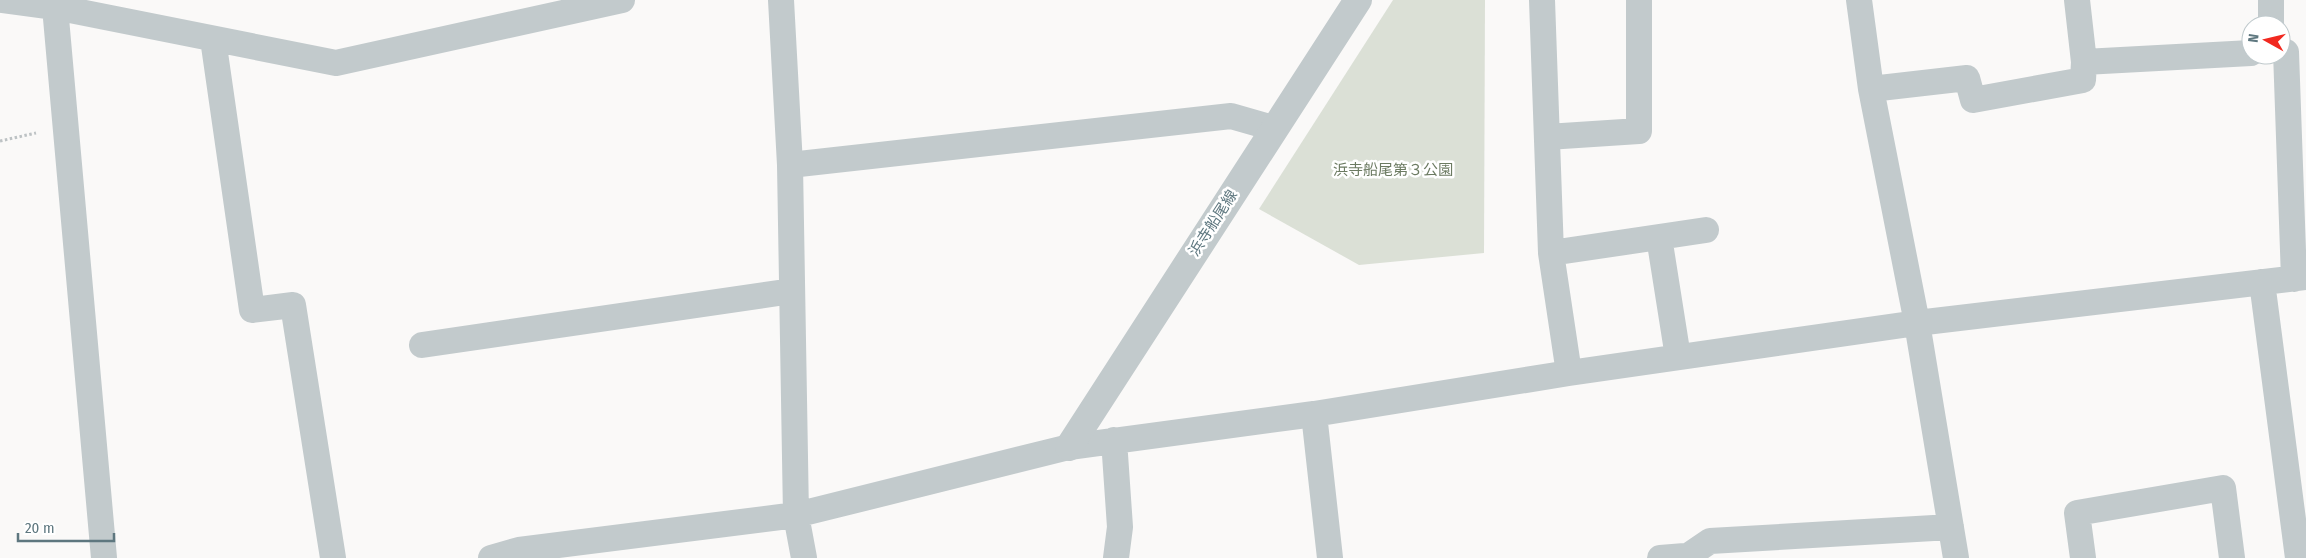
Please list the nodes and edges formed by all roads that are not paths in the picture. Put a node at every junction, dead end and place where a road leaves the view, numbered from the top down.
1 (3, 0) edge
2 (622, 0) edge
3 (781, 0) edge
4 (1358, 0) edge
5 (1542, 0) edge
6 (1638, 0) edge
7 (1859, 0) edge
8 (2078, 0) edge
9 (2270, 0) edge
10 (55, 7) junction
11 (2270, 15) edge
12 (213, 39) junction
13 (2241, 54) edge
14 (2084, 62) junction
15 (2287, 65) edge
16 (1870, 89) junction
17 (1273, 128) junction
18 (1547, 137) junction
19 (790, 165) junction
20 (1706, 230) dead end
21 (1659, 237) junction
22 (1551, 253) junction
23 (2300, 278) edge
24 (2262, 282) junction
25 (792, 291) junction
26 (1917, 323) junction
27 (422, 345) dead end
28 (1678, 357) junction
29 (1569, 373) junction
30 (1314, 414) junction
31 (1114, 440) junction
32 (1069, 447) junction
33 (796, 515) junction
34 (1951, 527) junction
35 (1685, 557) edge
36 (104, 558) edge
37 (332, 558) edge
38 (491, 558) edge
39 (804, 558) edge
40 (1116, 558) edge
41 (1330, 558) edge
42 (1660, 558) edge
43 (1956, 558) edge
44 (2083, 558) edge
45 (2232, 558) edge
46 (2298, 558) edge

1 - 10 street
2 - 12 street
3 - 19 street
4 - 17 street, 浜寺船尾線
5 - 18 street
6 - 18 street
7 - 16 street
8 - 14 street
9 - 11 street
10 - 12 street
10 - 36 street
12 - 37 street
13 - 14 street
14 - 16 street
15 - 23 street
16 - 26 street
17 - 19 street
17 - 32 street, 浜寺船尾線
18 - 22 street
19 - 25 street
20 - 21 street
21 - 22 street
21 - 28 street
22 - 29 street
23 - 24 street
24 - 26 street
24 - 46 street
25 - 27 street
25 - 33 street
26 - 28 street
26 - 34 street
28 - 29 street
29 - 30 street
30 - 31 street
30 - 41 street
31 - 32 street
31 - 40 street
32 - 33 street
33 - 38 street
33 - 39 street
34 - 35 street
34 - 43 street
35 - 42 street
44 - 45 street

